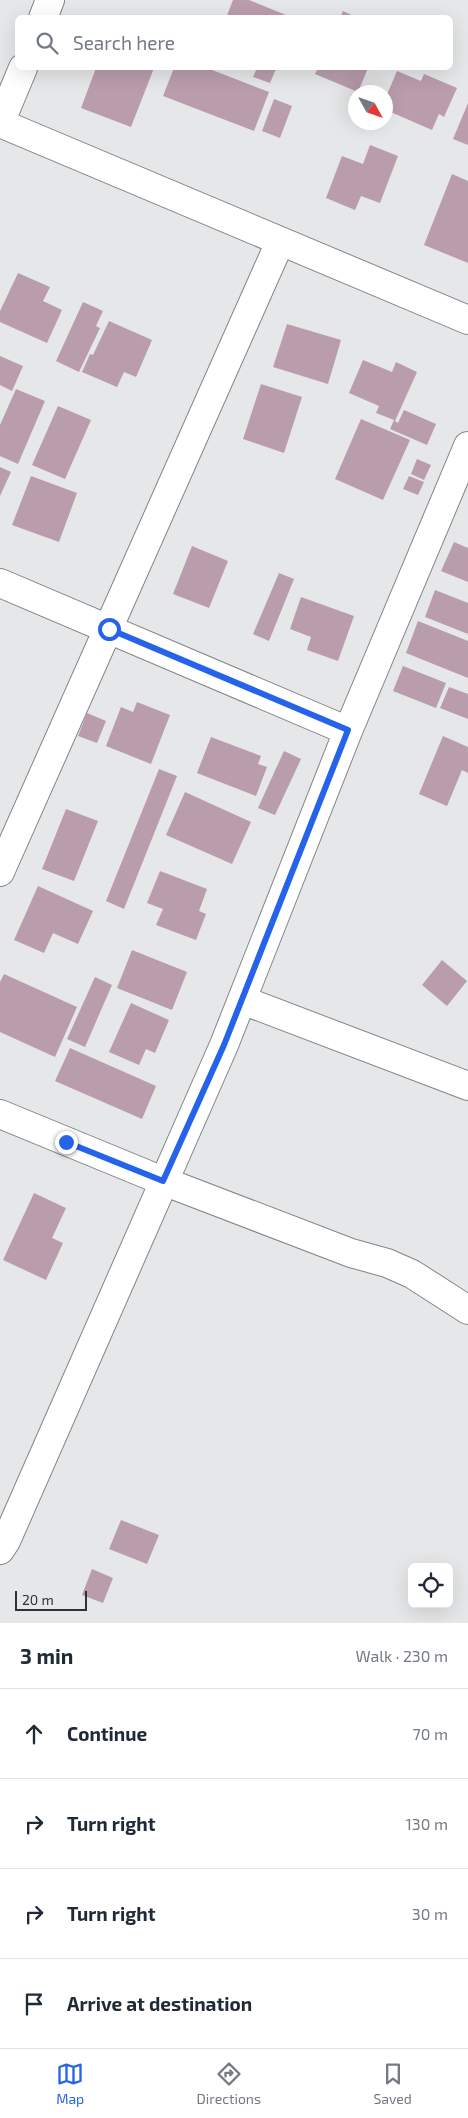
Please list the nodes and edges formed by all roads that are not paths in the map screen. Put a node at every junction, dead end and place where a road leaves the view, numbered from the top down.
1 (50, 0) edge
2 (44, 15) edge
3 (22, 70) edge
4 (0, 123) edge
5 (280, 242) junction
6 (468, 320) edge
7 (468, 446) edge
8 (0, 583) edge
9 (109, 629) junction
10 (348, 730) junction
11 (0, 872) edge
12 (242, 1000) junction
13 (468, 1086) edge
14 (0, 1114) edge
15 (163, 1181) junction
16 (468, 1310) edge
17 (0, 1550) edge

1 - 2 street
3 - 4 street
4 - 5 street
5 - 6 street
5 - 9 street
7 - 10 street
8 - 9 street
9 - 10 street
9 - 11 street
10 - 12 street
12 - 13 street
12 - 15 street
14 - 15 street
15 - 16 street
15 - 17 street

